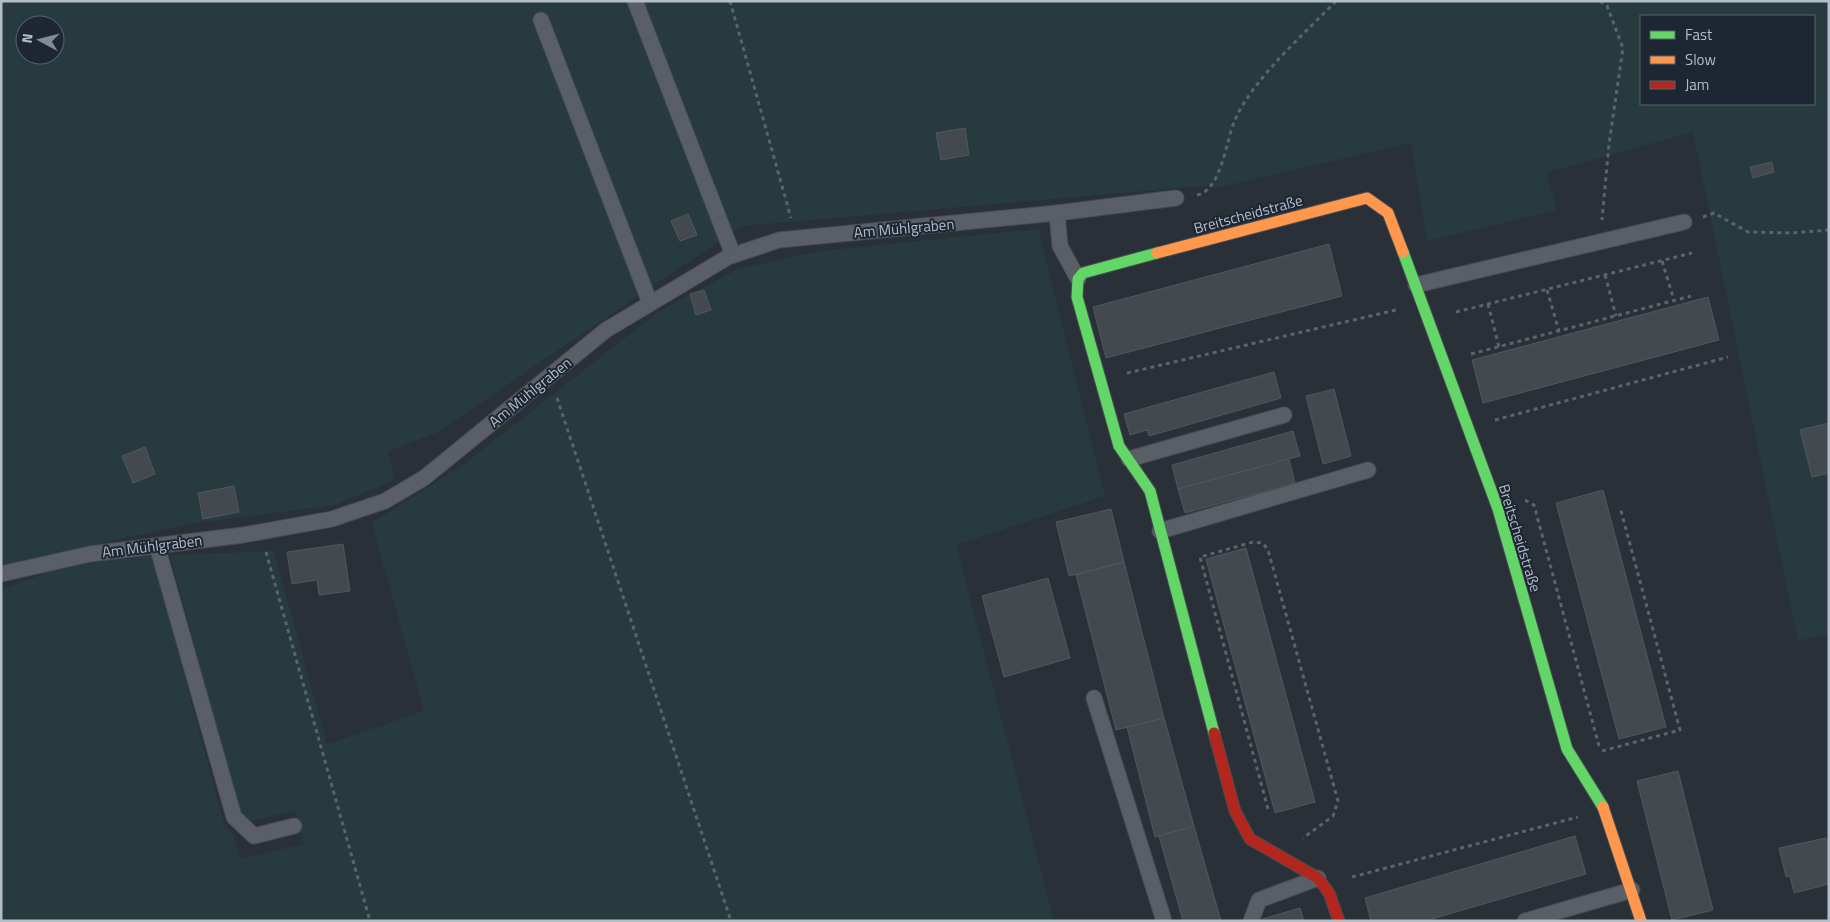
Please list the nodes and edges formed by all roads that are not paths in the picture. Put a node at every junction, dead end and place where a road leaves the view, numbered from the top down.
1 (635, 1) edge
2 (540, 20) dead end
3 (1176, 198) road end
4 (1057, 213) junction
5 (1684, 222) road end
6 (733, 255) junction
7 (1078, 279) junction
8 (1416, 285) junction
9 (650, 304) junction
10 (1284, 415) dead end
11 (1129, 459) junction
12 (1368, 470) dead end
13 (1160, 531) junction
14 (157, 546) junction
15 (1, 574) edge
16 (1094, 698) dead end
17 (294, 826) dead end
18 (1321, 881) junction
19 (1632, 890) junction
20 (1164, 921) edge
21 (1251, 921) edge
22 (1339, 921) edge
23 (1525, 921) edge
24 (1641, 921) edge

1 - 6 lane
2 - 9 lane
3 - 4 lane, Am Mühlgraben
4 - 6 lane, Am Mühlgraben
4 - 7 lane
5 - 8 lane
6 - 9 lane, Am Mühlgraben
7 - 8 street, Breitscheidstraße
7 - 11 street
8 - 19 street, Breitscheidstraße
9 - 14 lane, Am Mühlgraben
10 - 11 lane
11 - 13 street
12 - 13 lane
13 - 18 street
14 - 15 lane, Am Mühlgraben
14 - 17 lane
16 - 20 lane
18 - 21 lane
18 - 22 street
19 - 23 lane
19 - 24 street, Breitscheidstraße

